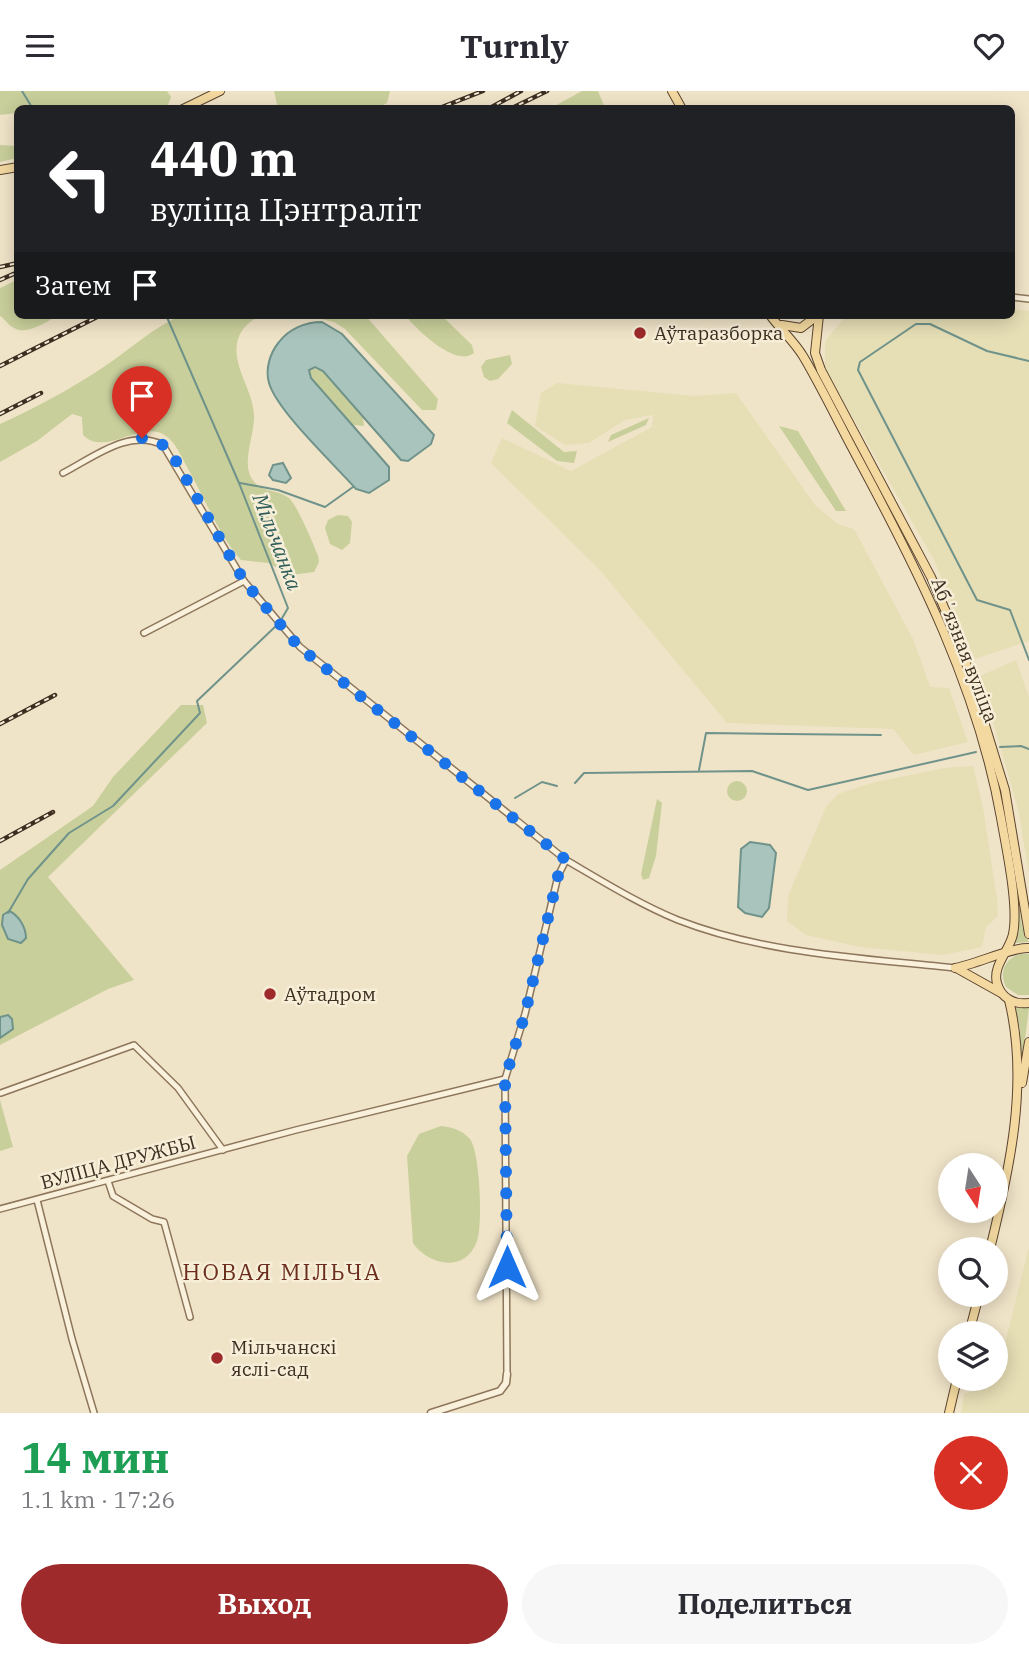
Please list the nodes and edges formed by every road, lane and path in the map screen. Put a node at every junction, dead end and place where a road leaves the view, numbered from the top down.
1 (220, 91) edge
2 (191, 105) edge
3 (774, 319) edge
4 (813, 319) edge
5 (819, 319) edge
6 (779, 324) junction
7 (64, 473) dead end
8 (244, 581) junction
9 (144, 633) dead end
10 (566, 860) junction
11 (1029, 934) edge
12 (1029, 949) edge
13 (1006, 954) junction
14 (955, 968) junction
15 (1001, 993) junction
16 (1009, 1000) junction
17 (1029, 1003) edge
18 (1029, 1042) edge
19 (505, 1079) junction
20 (1, 1093) edge
21 (1019, 1096) junction
22 (223, 1150) junction
23 (108, 1181) junction
24 (37, 1200) junction
25 (0, 1209) edge
26 (993, 1237) edge
27 (190, 1317) dead end
28 (507, 1374) joint
29 (954, 1391) edge
30 (94, 1413) edge
31 (432, 1413) edge
32 (949, 1413) edge

1 - 2 main road
3 - 6 main road, Абʼязная вуліца
4 - 6 main road
5 - 11 main road, Абʼязная вуліца
6 - 13 main road, Абʼязная вуліца
7 - 8 street
8 - 9 street
8 - 10 street
10 - 14 street
10 - 19 street
12 - 13 main road
13 - 14 main road
13 - 15 main road, Абʼязная вуліца
14 - 15 main road
15 - 16 main road
16 - 17 main road
16 - 21 main road
18 - 21 main road
19 - 22 street, ВУЛІЦА ДРУЖБЫ
19 - 28 street
20 - 22 street
21 - 26 main road
22 - 23 street, ВУЛІЦА ДРУЖБЫ
23 - 24 street, ВУЛІЦА ДРУЖБЫ
23 - 27 street
24 - 25 street, ВУЛІЦА ДРУЖБЫ
24 - 30 street
28 - 31 street
29 - 32 main road

